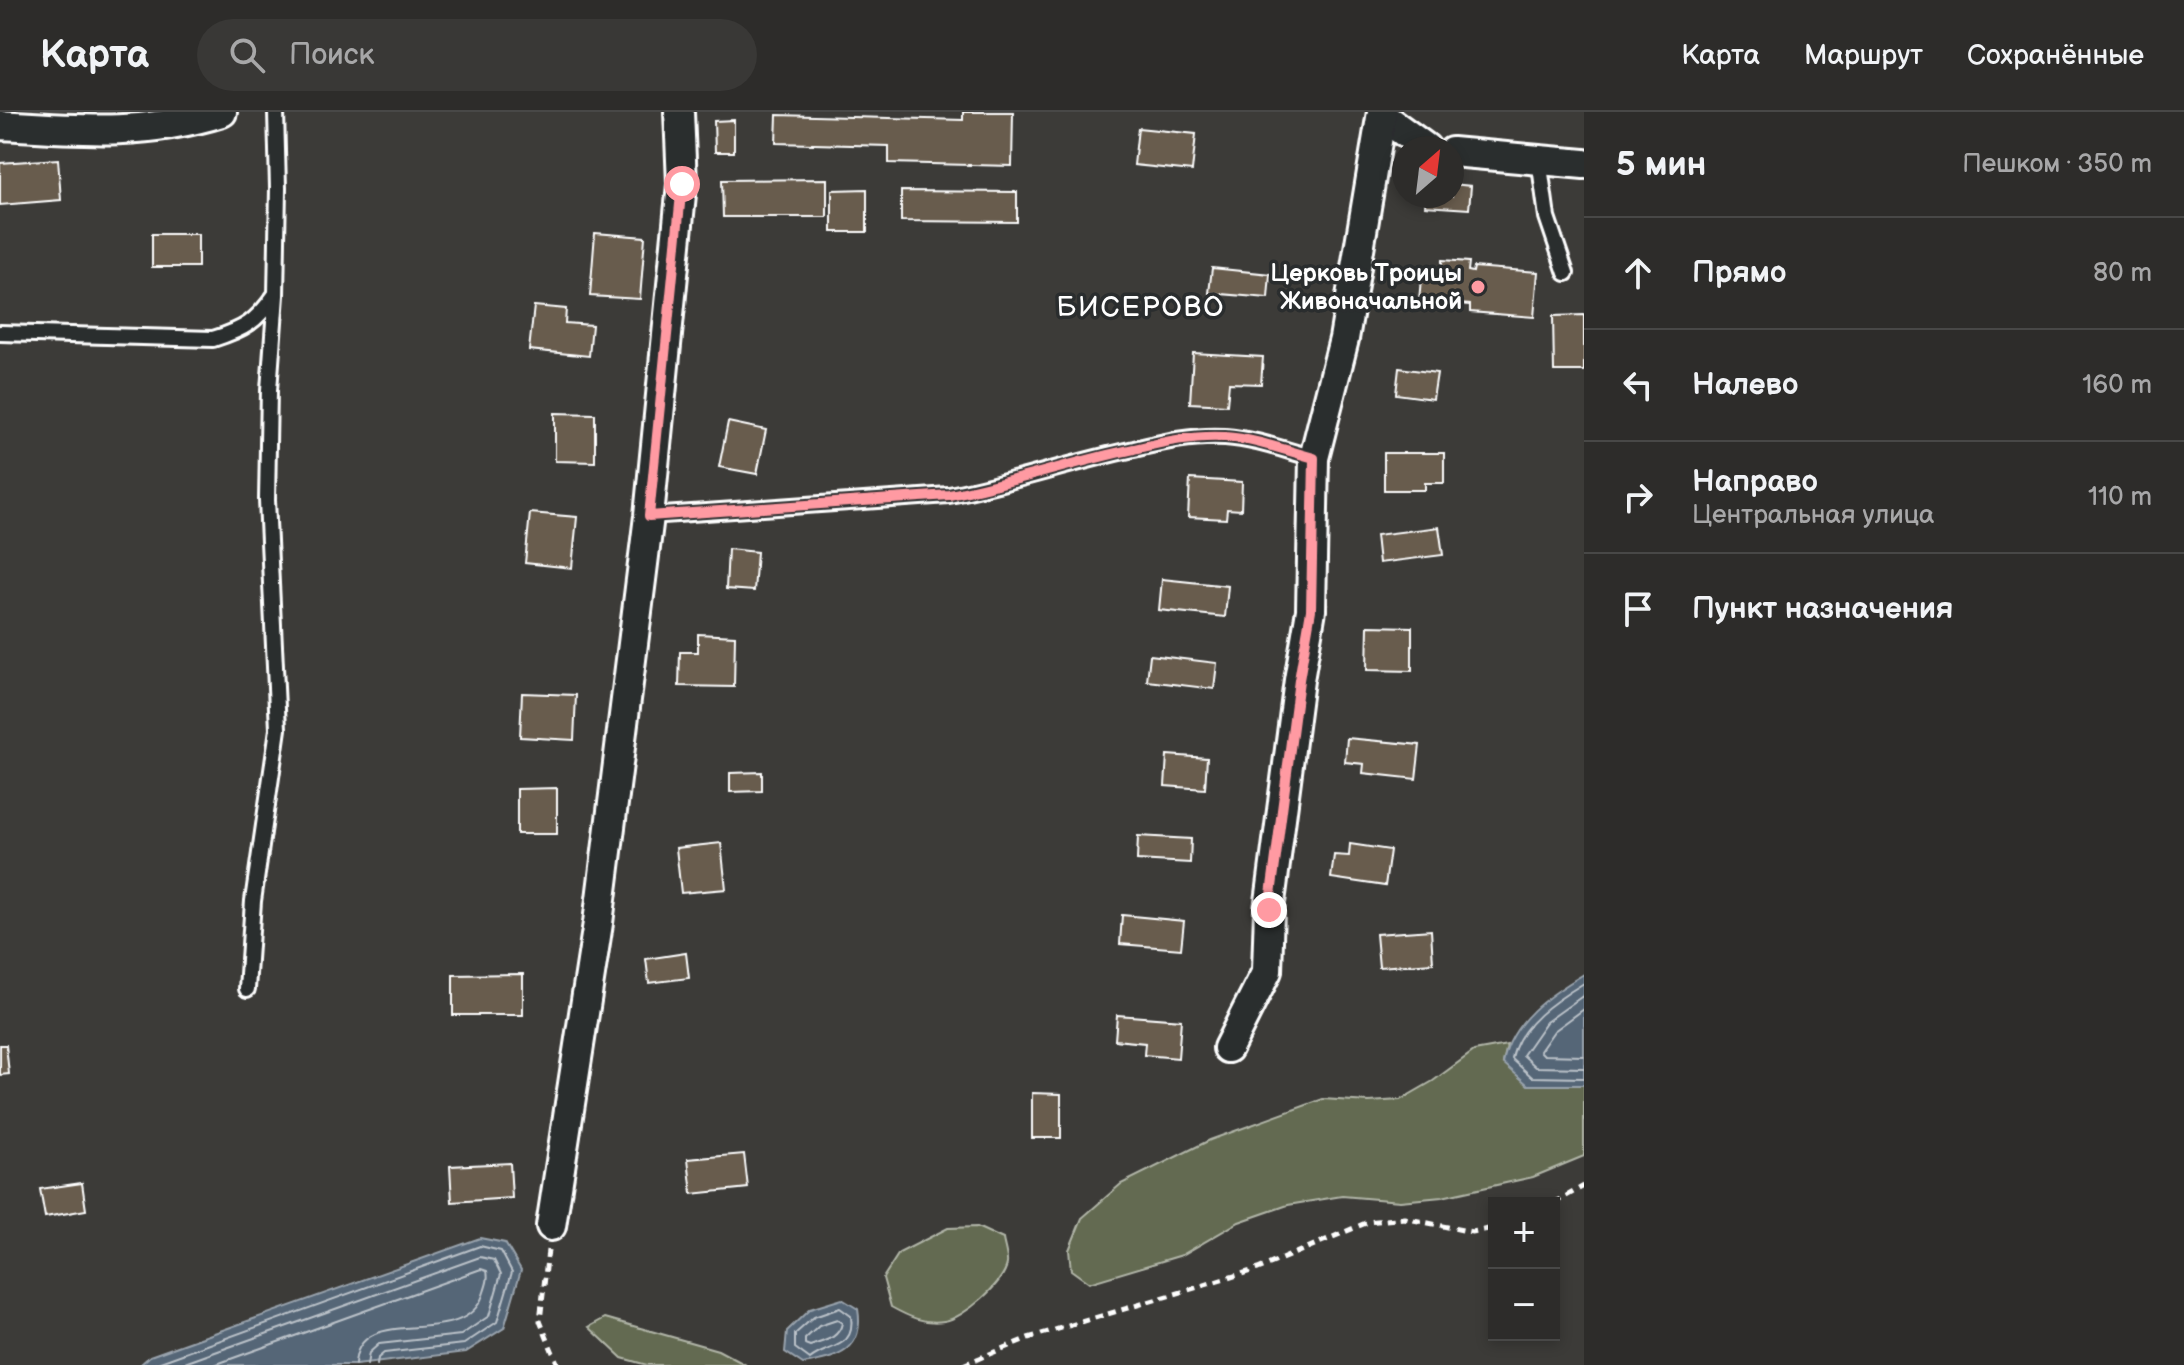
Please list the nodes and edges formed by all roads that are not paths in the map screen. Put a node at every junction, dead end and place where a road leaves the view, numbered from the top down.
1 (222, 112) edge
2 (276, 112) edge
3 (679, 112) edge
4 (1382, 114) edge
5 (0, 125) edge
6 (1410, 136) edge
7 (1464, 153) edge
8 (1539, 159) junction
9 (1584, 164) edge
10 (1566, 273) dead end
11 (276, 295) junction
12 (0, 333) edge
13 (1314, 458) junction
14 (649, 516) junction
15 (247, 989) dead end
16 (1228, 1048) dead end
17 (551, 1226) road end

1 - 5 street
2 - 11 lane
3 - 14 street
4 - 6 street
4 - 13 street
7 - 8 street
8 - 9 street
8 - 10 lane
11 - 12 lane
11 - 15 lane
13 - 14 lane
13 - 16 street
14 - 17 street

